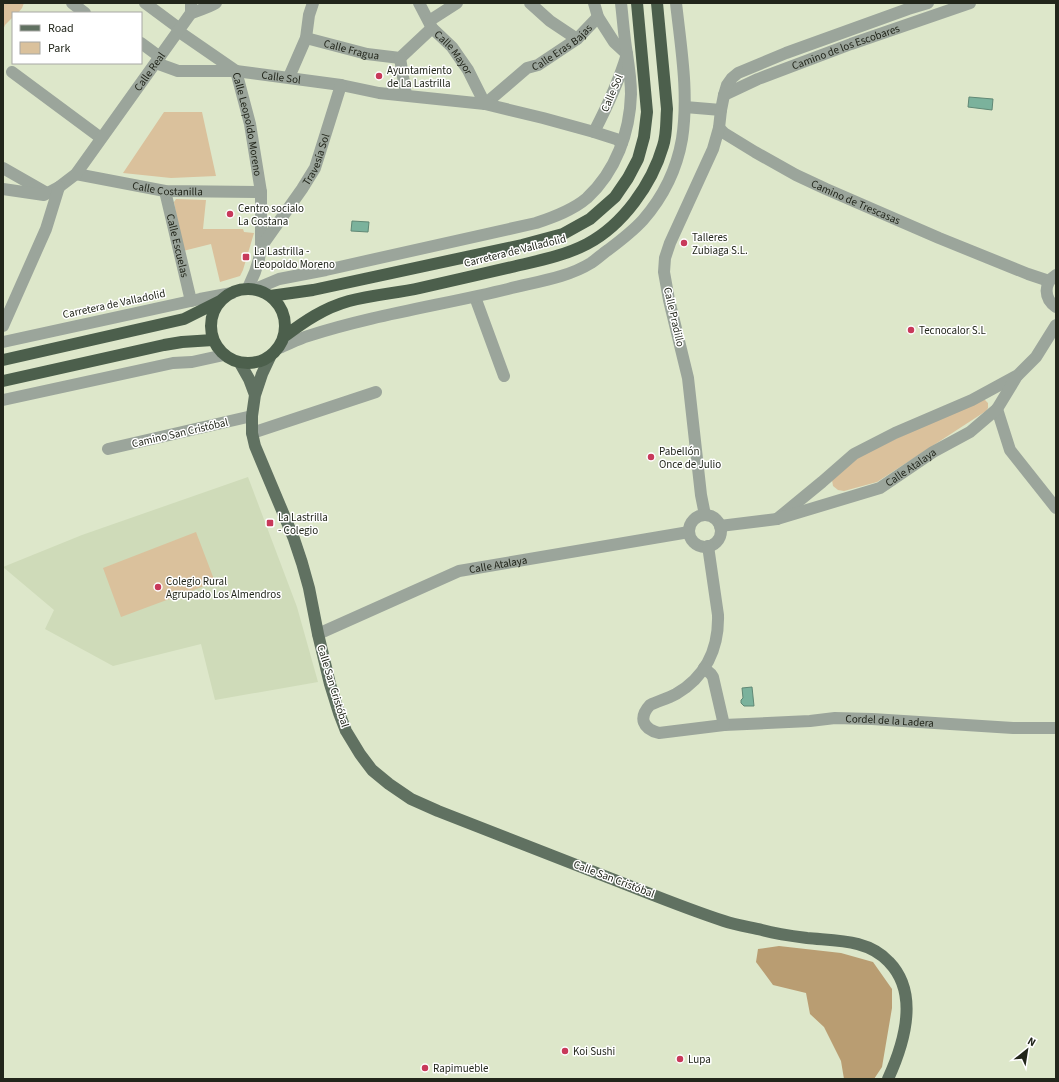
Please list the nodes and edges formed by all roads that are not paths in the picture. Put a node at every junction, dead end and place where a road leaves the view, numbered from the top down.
1 (72, 3) edge
2 (145, 3) edge
3 (216, 3) edge
4 (313, 3) edge
5 (419, 3) edge
6 (457, 3) edge
7 (530, 3) edge
8 (594, 3) edge
9 (621, 3) edge
10 (637, 3) edge
11 (657, 3) edge
12 (676, 3) edge
13 (928, 3) edge
14 (970, 3) edge
15 (191, 8) edge
16 (84, 12) edge
17 (598, 17) junction
18 (430, 24) junction
19 (179, 30) junction
20 (306, 38) junction
21 (577, 39) junction
22 (142, 44) edge
23 (627, 54) junction
24 (400, 58) junction
25 (158, 60) junction
26 (236, 71) junction
27 (12, 72) dead end
28 (290, 77) junction
29 (341, 85) junction
30 (406, 95) junction
31 (724, 95) junction
32 (485, 104) junction
33 (685, 107) junction
34 (721, 110) junction
35 (719, 128) junction
36 (594, 132) junction
37 (102, 138) junction
38 (622, 143) junction
39 (3, 168) edge
40 (76, 174) junction
41 (59, 187) junction
42 (3, 190) edge
43 (165, 191) junction
44 (261, 192) junction
45 (47, 194) junction
46 (261, 225) junction
47 (272, 232) junction
48 (261, 247) junction
49 (1052, 278) edge
50 (251, 289) junction
51 (232, 293) junction
52 (270, 296) junction
53 (475, 297) junction
54 (191, 300) junction
55 (221, 300) junction
56 (1056, 307) edge
57 (1056, 325) edge
58 (3, 327) edge
59 (285, 336) junction
60 (213, 340) junction
61 (4, 342) edge
62 (279, 348) junction
63 (224, 355) junction
64 (270, 357) junction
65 (3, 360) edge
66 (240, 363) junction
67 (1018, 375) junction
68 (504, 376) dead end
69 (3, 381) edge
70 (376, 392) dead end
71 (255, 395) junction
72 (3, 400) edge
73 (998, 409) junction
74 (252, 416) junction
75 (252, 433) junction
76 (108, 449) dead end
77 (1056, 508) edge
78 (705, 514) junction
79 (777, 519) junction
80 (720, 526) junction
81 (689, 532) junction
82 (708, 546) junction
83 (318, 634) junction
84 (704, 668) junction
85 (724, 726) junction
86 (1056, 728) edge
87 (888, 1079) edge

1 - 16 street
2 - 19 street
3 - 15 street
4 - 20 street
5 - 18 street, Calle Mayor
6 - 18 street
7 - 21 street
8 - 17 street
9 - 23 street, Carretera de Valladolid
10 - 52 highway, Carretera de Valladolid
11 - 59 highway, Carretera de Valladolid
12 - 33 street
13 - 31 street, Camino de los Escobares
14 - 31 street, Camino de los Escobares
15 - 19 street, Calle Real
17 - 21 street, Calle Eras Bajas
17 - 23 street
18 - 24 street
18 - 32 street, Calle Mayor
19 - 25 street, Calle Real
19 - 26 street, Calle Leopoldo Moreno
20 - 24 street, Calle Fragua
20 - 28 street
21 - 32 street, Calle Eras Bajas
22 - 25 street, Calle Sol
23 - 36 street, Calle Sol
23 - 38 street, Carretera de Valladolid
24 - 30 street
25 - 26 street, Calle Sol
25 - 37 street, Calle Real
26 - 28 street, Calle Sol
26 - 44 street, Calle Leopoldo Moreno
27 - 37 street
28 - 29 street, Calle Sol
29 - 30 street, Calle Sol
29 - 47 street, Travesía Sol
30 - 32 street, Calle Sol
31 - 34 street, Camino de los Escobares
32 - 36 street, Calle Sol
33 - 34 street
33 - 53 street
34 - 35 street
35 - 49 street, Camino de Trescasas
35 - 78 street, Calle Pradillo
36 - 38 street, Calle Sol
37 - 40 street, Calle Real
38 - 50 street, Carretera de Valladolid
39 - 45 street
40 - 41 street, Calle Real
40 - 43 street, Calle Costanilla
41 - 45 street, Calle Real
41 - 58 street
42 - 45 street
43 - 44 street, Calle Costanilla
43 - 54 street, Calle Escuelas
44 - 46 street, Calle Leopoldo Moreno
46 - 47 street
46 - 48 street, Calle Leopoldo Moreno
47 - 48 street, Travesía Sol
48 - 50 street, Calle Leopoldo Moreno
49 - 56 street
50 - 51 highway
50 - 52 highway
51 - 54 street, Carretera de Valladolid
51 - 55 highway
52 - 59 highway
53 - 62 street
53 - 68 street
54 - 61 street, Carretera de Valladolid
55 - 60 highway
55 - 65 highway
57 - 67 street, Calle Atalaya
58 - 61 street
59 - 62 highway
60 - 63 highway
60 - 69 highway
62 - 64 highway
63 - 66 highway
63 - 72 street
64 - 66 highway
64 - 71 main road
66 - 71 main road
67 - 73 street, Calle Atalaya
67 - 79 street, Calle Atalaya
70 - 75 street
71 - 74 main road
73 - 77 street
73 - 79 street, Calle Atalaya
74 - 75 main road
74 - 76 street, Camino San Cristóbal
75 - 83 main road
78 - 80 street
78 - 81 street
79 - 80 street, Calle Atalaya
80 - 82 street
81 - 82 street
81 - 83 street, Calle Atalaya
82 - 84 street, Cordel de la Ladera
83 - 87 main road, Calle San Cristóbal
84 - 85 street
84 - 85 street, Cordel de la Ladera
85 - 86 street, Cordel de la Ladera

